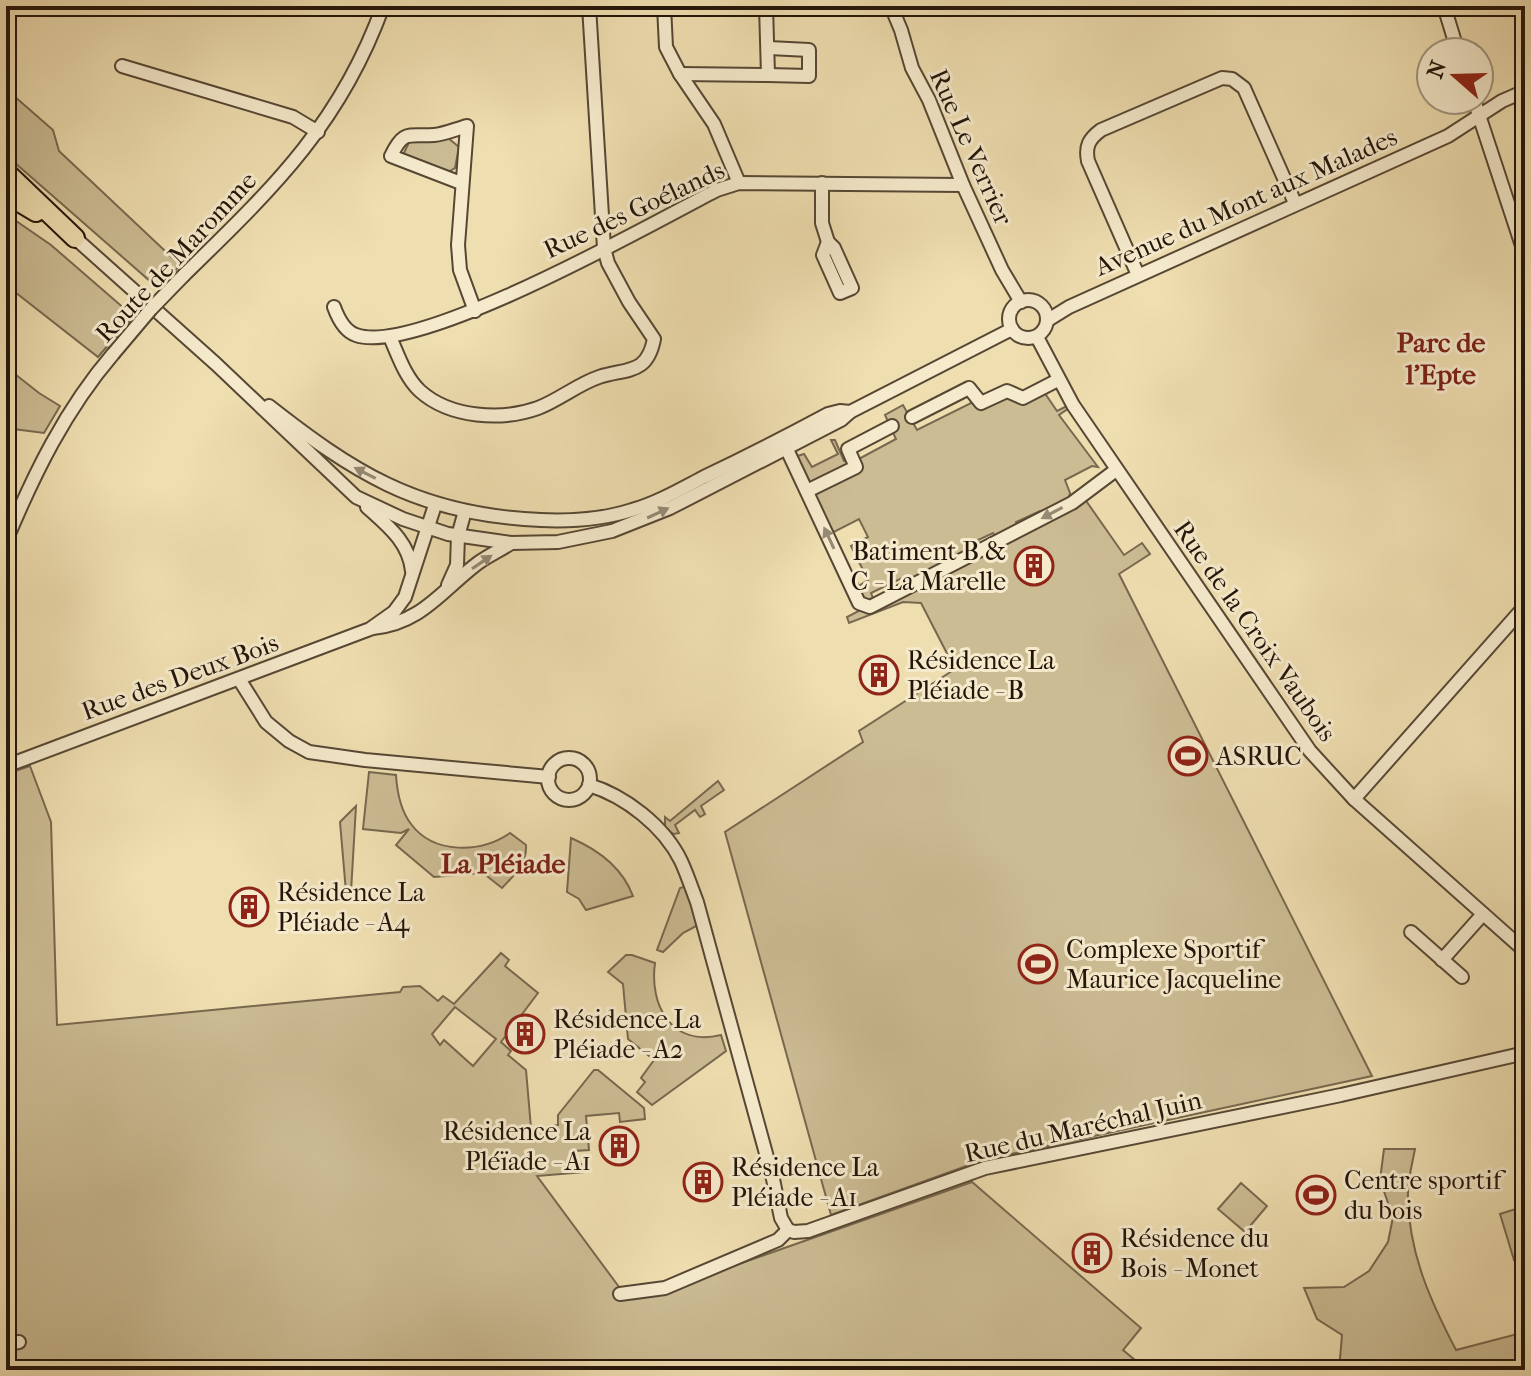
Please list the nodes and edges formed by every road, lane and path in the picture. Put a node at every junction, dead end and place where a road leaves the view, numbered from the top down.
1 (383, 6) edge
2 (589, 6) edge
3 (664, 6) edge
4 (766, 6) edge
5 (891, 6) edge
6 (1444, 6) edge
7 (1453, 36) edge
8 (769, 48) junction
9 (122, 66) dead end
10 (680, 74) junction
11 (768, 75) junction
12 (1525, 91) edge
13 (1480, 117) junction
14 (318, 132) junction
15 (6, 172) edge
16 (461, 183) junction
17 (739, 183) junction
18 (822, 183) junction
19 (963, 185) junction
20 (6, 194) edge
21 (1295, 203) junction
22 (75, 238) junction
23 (828, 242) dead end
24 (604, 248) junction
25 (1525, 255) edge
26 (1138, 275) junction
27 (1021, 302) junction
28 (334, 307) dead end
29 (475, 311) junction
30 (1046, 314) junction
31 (1012, 329) junction
32 (390, 337) junction
33 (1037, 337) junction
34 (216, 364) junction
35 (1058, 380) junction
36 (912, 417) dead end
37 (892, 426) dead end
38 (785, 446) junction
39 (1116, 470) junction
40 (807, 491) junction
41 (356, 497) junction
42 (435, 505) junction
43 (465, 511) junction
44 (10, 521) edge
45 (428, 528) junction
46 (458, 536) junction
47 (6, 541) edge
48 (511, 543) junction
49 (413, 578) junction
50 (444, 593) junction
51 (1525, 606) edge
52 (370, 629) junction
53 (239, 679) junction
54 (6, 766) edge
55 (549, 777) junction
56 (589, 785) junction
57 (1354, 799) junction
58 (1483, 914) junction
59 (1411, 932) dead end
60 (1525, 951) edge
61 (1442, 960) junction
62 (1462, 977) dead end
63 (1525, 1053) edge
64 (788, 1230) junction
65 (620, 1294) dead end

1 - 14 street, Route de Maromme
2 - 24 street
3 - 10 street
4 - 8 street
5 - 19 street, Rue Le Verrier
6 - 7 street
8 - 11 street
8 - 11 street
9 - 14 street
10 - 11 street
10 - 17 street
12 - 13 street, Avenue du Mont aux Malades
13 - 21 street, Avenue du Mont aux Malades
13 - 25 street
14 - 44 street, Route de Maromme, bridge
15 - 22 highway
16 - 16 street
16 - 29 street
17 - 18 street, Rue des Goélands
17 - 24 street, Rue des Goélands
18 - 19 street, Rue des Goélands
18 - 23 street
19 - 27 street, Rue Le Verrier
20 - 22 highway
21 - 26 street, Avenue du Mont aux Malades
21 - 26 street
22 - 34 street
24 - 29 street, Rue des Goélands
24 - 32 street
26 - 30 street, Avenue du Mont aux Malades
27 - 30 street
27 - 31 street
28 - 32 street, Rue des Goélands
29 - 32 street, Rue des Goélands
30 - 33 street
31 - 33 street
31 - 38 street
33 - 35 street, Rue de la Croix Vaubois
34 - 41 street
42 -> 34 street
35 - 36 street
35 - 39 street, Rue de la Croix Vaubois
37 - 40 street
38 - 40 street
38 - 43 street
48 -> 38 street
39 -> 40 street
39 - 57 street, Rue de la Croix Vaubois
41 - 45 street
41 - 49 street
42 - 43 street
42 - 45 street, Rue des Deux Bois
43 - 46 street
44 - 47 street, Route de Maromme
45 - 46 street
45 - 49 street, Rue des Deux Bois
46 - 48 street
46 - 50 street
50 -> 48 street, Rue des Deux Bois
49 - 52 street, Rue des Deux Bois
50 - 52 street, Rue des Deux Bois
51 - 57 street
52 - 53 street, Rue des Deux Bois
53 - 54 street, Rue des Deux Bois
53 - 55 street
55 - 56 street
55 - 56 street
56 - 64 street
57 - 58 street, Rue de la Croix Vaubois
58 - 60 street, Rue de la Croix Vaubois
58 - 61 street
59 - 61 street
61 - 62 street
63 - 64 street, Rue du Maréchal Juin
64 - 65 street, Rue du Maréchal Juin

